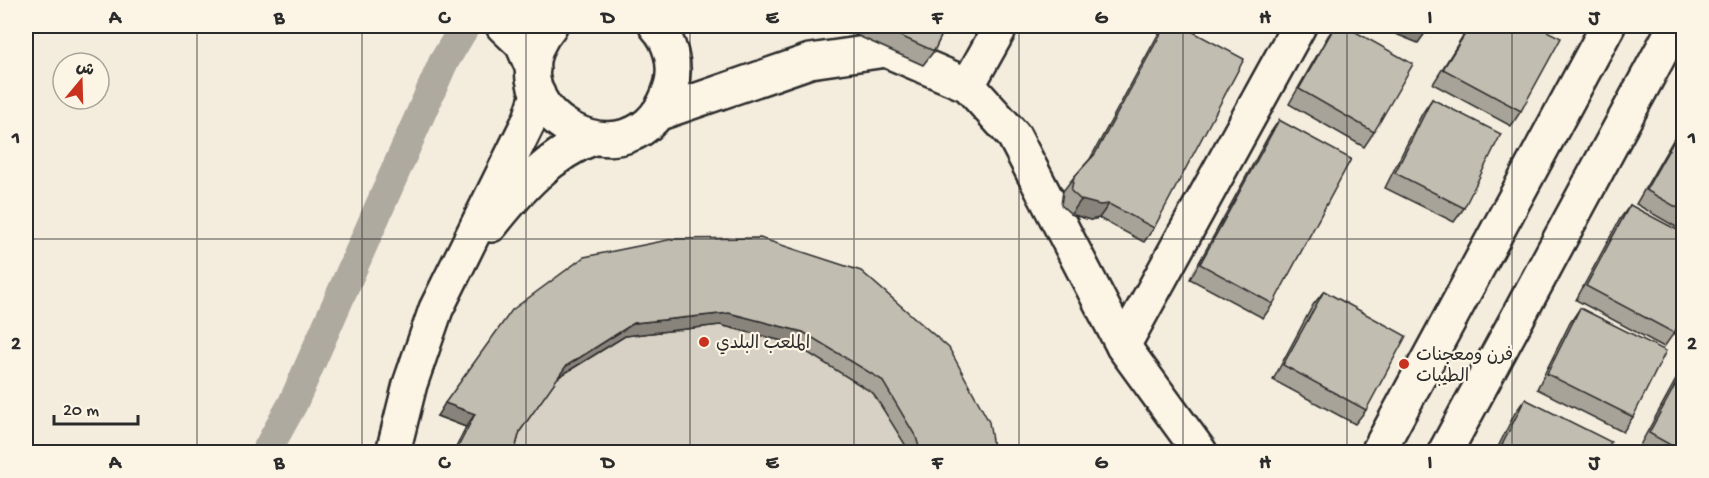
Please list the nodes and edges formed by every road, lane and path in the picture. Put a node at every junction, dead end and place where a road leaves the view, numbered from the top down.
1 (503, 26) edge
2 (550, 26) edge
3 (1001, 26) edge
4 (1299, 26) edge
5 (1608, 26) edge
6 (1675, 26) edge
7 (669, 41) edge
8 (536, 81) junction
9 (741, 83) junction
10 (968, 85) junction
11 (657, 114) junction
12 (593, 138) junction
13 (460, 263) junction
14 (1123, 346) junction
15 (393, 453) edge
16 (1200, 453) edge
17 (1378, 453) edge
18 (1445, 453) edge

1 - 8 main road
2 - 8 main road
3 - 10 main road
4 - 14 main road
5 - 17 main road
6 - 18 main road
7 - 9 main road
7 - 11 main road
8 - 12 main road
8 - 13 main road
9 - 10 main road
9 - 11 main road
10 - 14 main road
11 - 12 main road
12 - 13 main road
13 - 15 main road
14 - 16 main road

